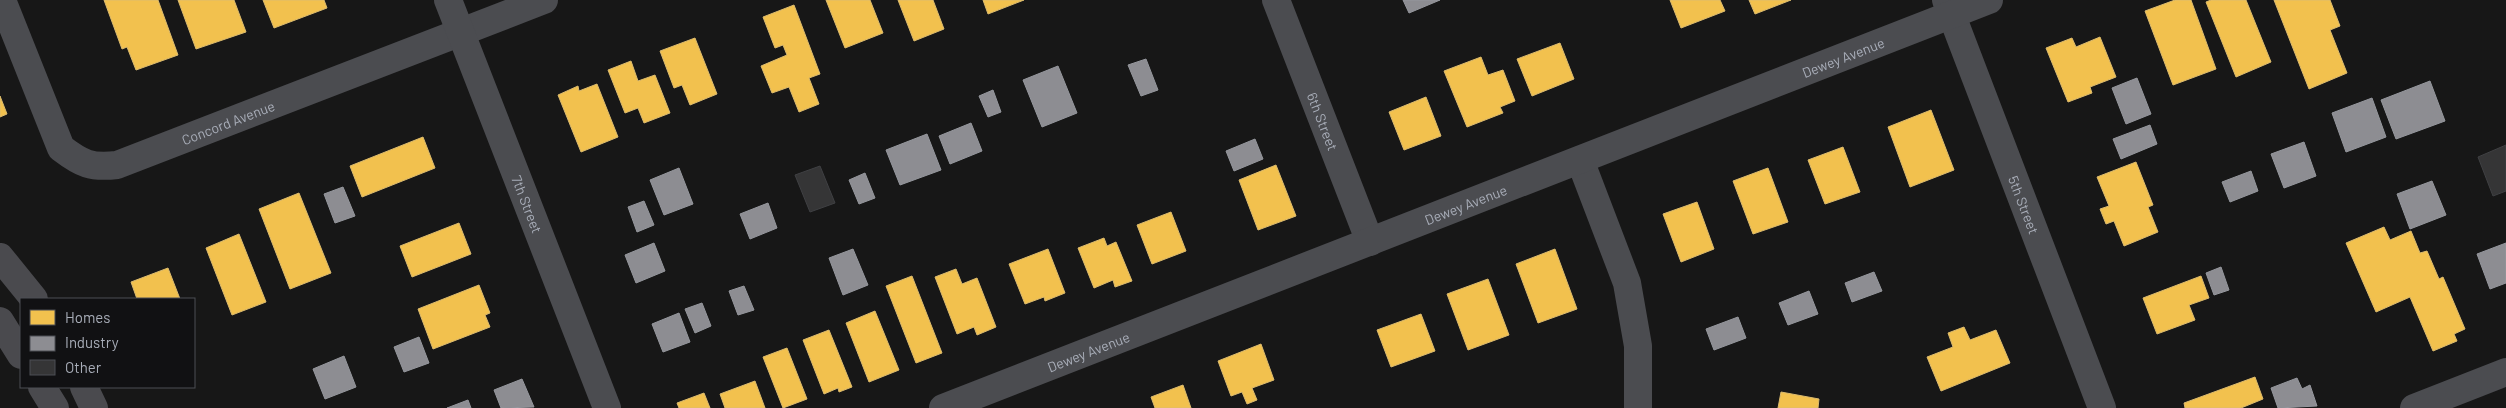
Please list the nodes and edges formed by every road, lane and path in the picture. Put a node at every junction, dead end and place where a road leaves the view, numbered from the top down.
1 (2, 0) edge
2 (448, 0) edge
3 (544, 0) edge
4 (1276, 0) edge
5 (1989, 0) edge
6 (1948, 7) edge
7 (460, 32) junction
8 (1580, 160) junction
9 (1370, 242) junction
10 (0, 257) edge
11 (33, 298) edge
12 (0, 321) edge
13 (20, 353) edge
14 (2506, 372) edge
15 (43, 388) edge
16 (84, 388) edge
17 (55, 408) edge
18 (94, 408) edge
19 (607, 408) edge
20 (943, 408) edge
21 (1638, 408) edge
22 (2102, 408) edge
23 (2414, 408) edge

1 - 7 street, Concord Avenue
2 - 7 street, 7th Street
3 - 7 street, Concord Avenue
4 - 9 street, 6th Street
5 - 6 street, Dewey Avenue
6 - 8 street, Dewey Avenue
6 - 22 street, 5th Street
7 - 19 street, 7th Street
8 - 9 street, Dewey Avenue
8 - 21 street
9 - 20 street, Dewey Avenue
10 - 11 street
12 - 13 street
14 - 23 street
15 - 17 street
16 - 18 street

